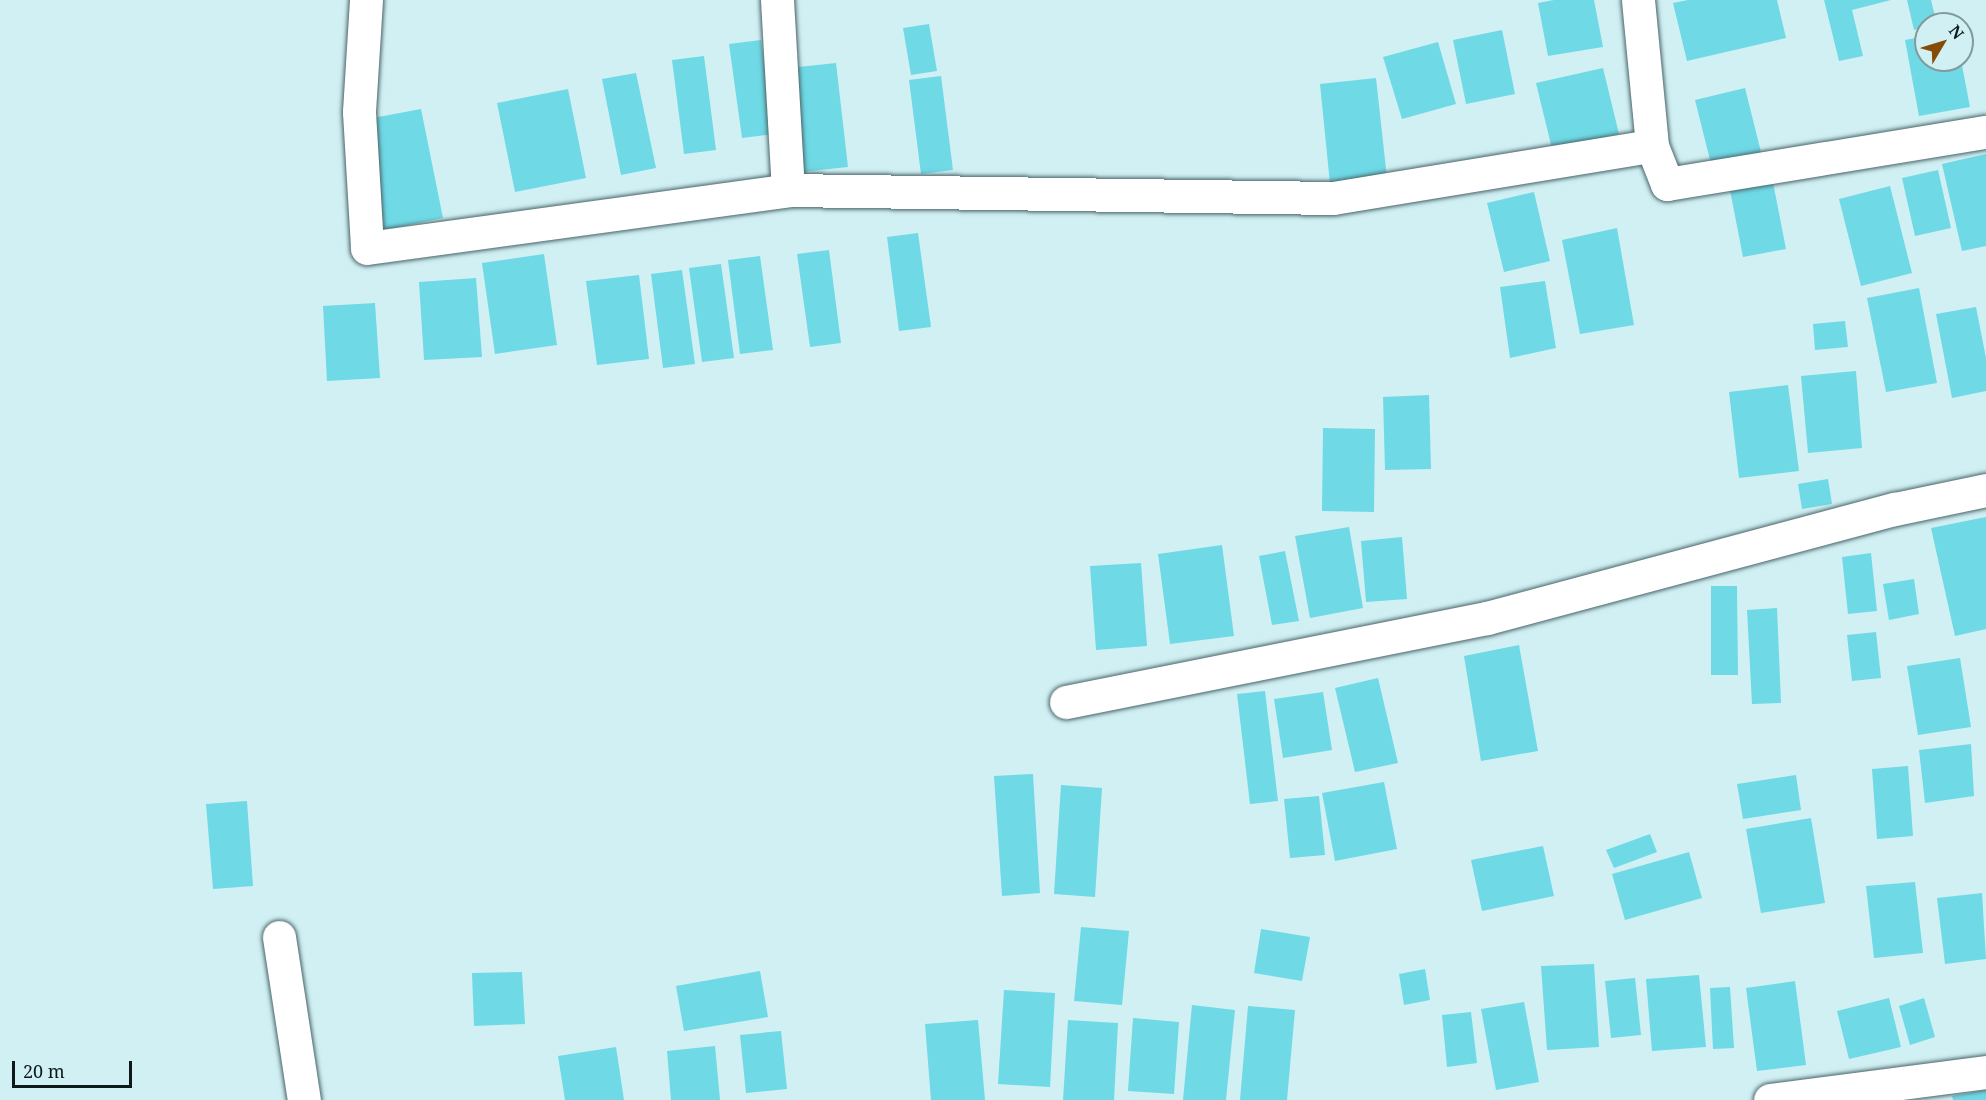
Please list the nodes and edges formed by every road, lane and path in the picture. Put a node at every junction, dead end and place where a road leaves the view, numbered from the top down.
1 (366, 0) edge
2 (777, 0) edge
3 (1638, 0) edge
4 (1986, 132) edge
5 (1652, 146) junction
6 (788, 190) junction
7 (1986, 490) edge
8 (1066, 702) dead end
9 (279, 937) dead end
10 (1986, 1072) edge
11 (304, 1100) edge
12 (1770, 1100) edge

1 - 6 street
2 - 6 street
3 - 5 street
4 - 5 street
5 - 6 street
7 - 8 street
9 - 11 street
10 - 12 street

